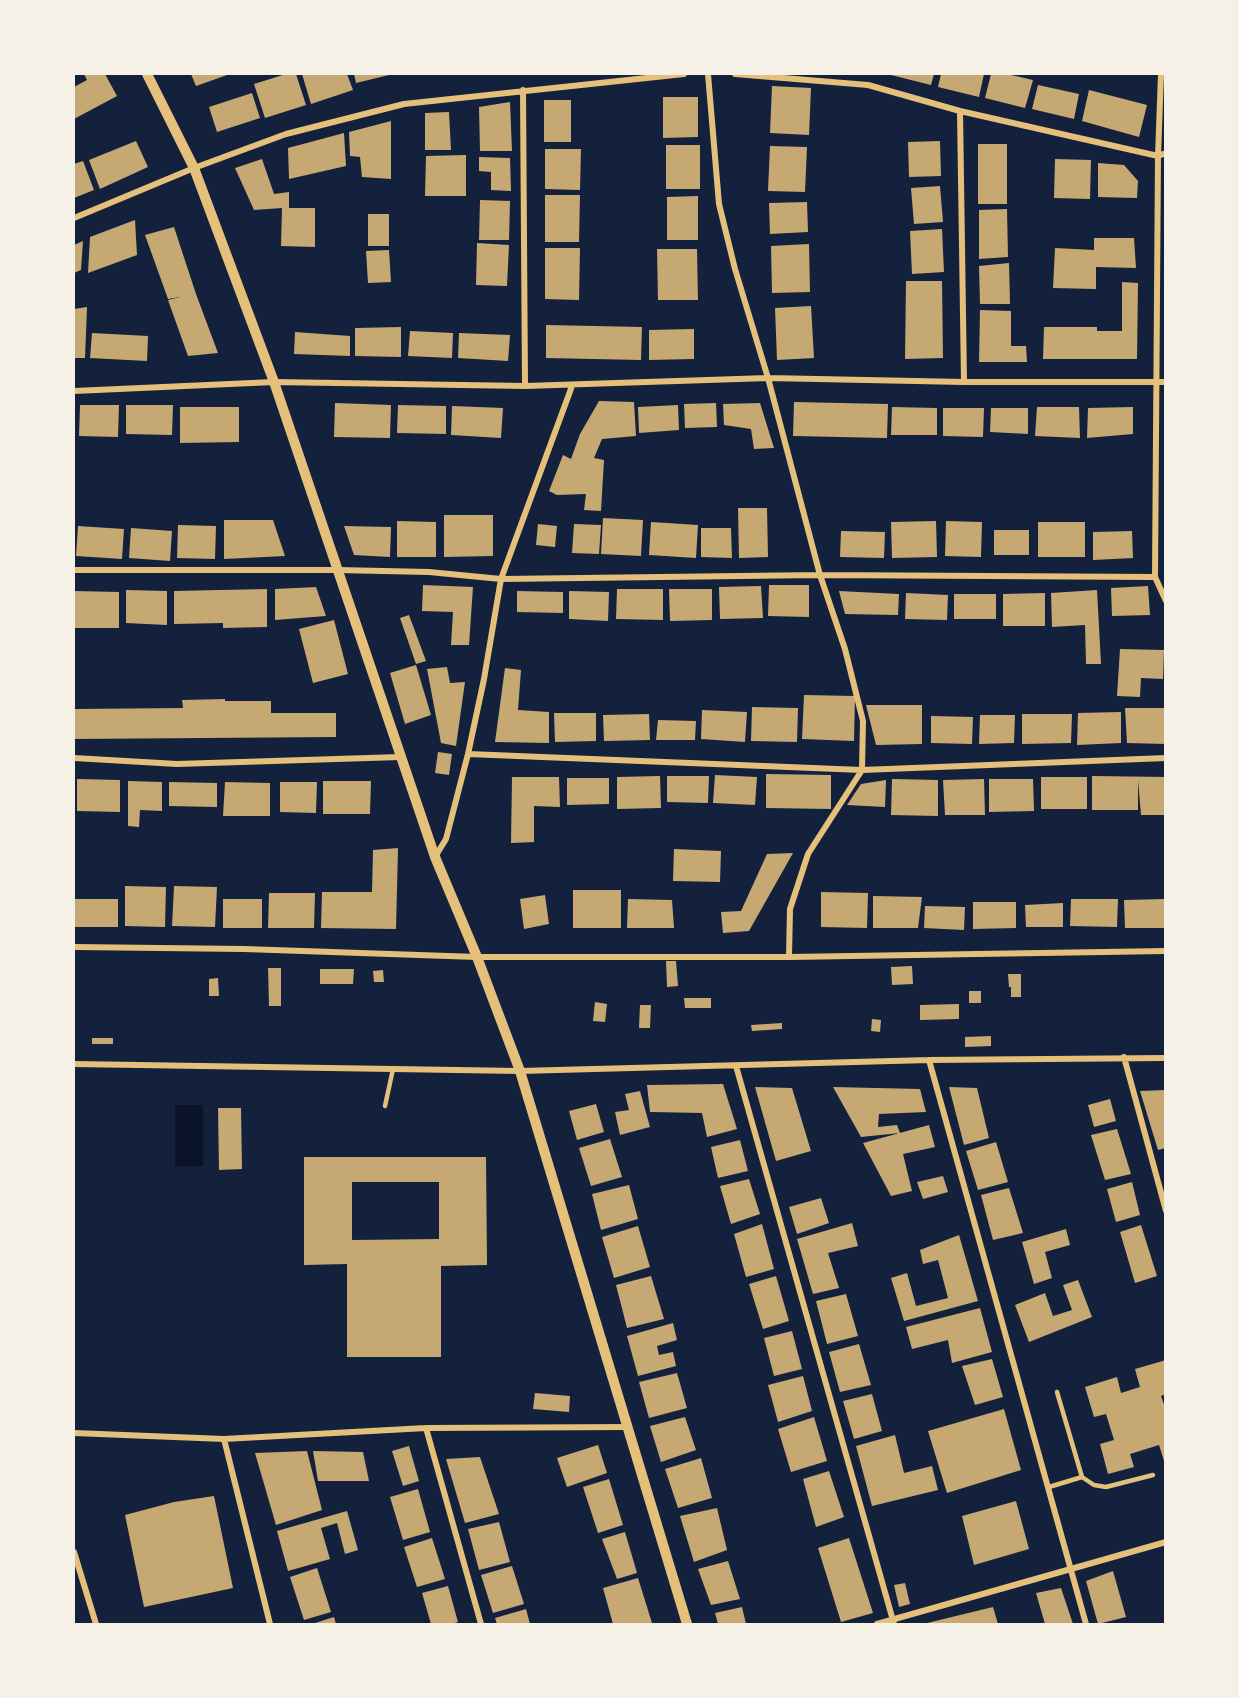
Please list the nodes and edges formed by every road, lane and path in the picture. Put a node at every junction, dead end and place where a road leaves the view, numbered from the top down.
1 (147, 74) edge
2 (684, 74) edge
3 (708, 74) edge
4 (735, 74) edge
5 (1161, 74) edge
6 (523, 90) junction
7 (960, 111) junction
8 (1162, 154) edge
9 (194, 168) junction
10 (74, 218) edge
11 (768, 378) junction
12 (274, 382) junction
13 (964, 382) junction
14 (1156, 382) junction
15 (1166, 382) edge
16 (525, 386) junction
17 (572, 386) junction
18 (74, 391) edge
19 (74, 570) edge
20 (337, 570) junction
21 (820, 575) junction
22 (1155, 577) junction
23 (501, 579) junction
24 (1166, 602) edge
25 (468, 754) junction
26 (400, 757) junction
27 (74, 758) edge
28 (1166, 758) edge
29 (862, 770) junction
30 (435, 857) junction
31 (74, 947) edge
32 (1166, 951) edge
33 (477, 957) junction
34 (789, 957) junction
35 (1124, 1057) junction
36 (1166, 1058) edge
37 (929, 1060) junction
38 (74, 1064) edge
39 (736, 1066) junction
40 (393, 1069) junction
41 (520, 1071) junction
42 (386, 1106) dead end
43 (1166, 1211) edge
44 (1057, 1392) dead end
45 (629, 1427) junction
46 (426, 1428) junction
47 (74, 1433) edge
48 (224, 1439) junction
49 (1153, 1475) dead end
50 (1082, 1477) junction
51 (1049, 1487) junction
52 (1166, 1542) edge
53 (74, 1551) edge
54 (1072, 1569) junction
55 (894, 1622) edge
56 (96, 1624) edge
57 (270, 1624) edge
58 (481, 1624) edge
59 (687, 1624) edge
60 (877, 1624) edge
61 (1086, 1624) edge

1 - 9 street
2 - 6 street
3 - 11 street
4 - 7 street
5 - 8 street
6 - 9 street
6 - 16 street
7 - 8 street
7 - 13 street
8 - 14 street
9 - 10 street
9 - 12 street
11 - 13 street
11 - 17 street
11 - 21 street
12 - 16 street
12 - 18 street
12 - 20 street
13 - 14 street
14 - 15 street
14 - 22 street
16 - 17 street
17 - 23 street
19 - 20 street
20 - 23 street
20 - 26 street
21 - 22 street
21 - 23 street
21 - 29 street
22 - 24 street
23 - 25 street
25 - 29 street
25 - 30 street
26 - 27 street
26 - 30 street
28 - 29 street
29 - 34 street
30 - 33 street
31 - 33 street
32 - 34 street
33 - 34 street
33 - 41 street
35 - 36 street
35 - 37 street
35 - 43 street
37 - 39 street
37 - 51 street
38 - 40 street
39 - 41 street
39 - 55 street
40 - 41 street
40 - 42 lane
41 - 45 street
44 - 50 lane
45 - 46 street
45 - 59 street
46 - 48 street
46 - 58 street
47 - 48 street
48 - 57 street
49 - 50 lane
50 - 51 lane
51 - 54 street
52 - 54 street
53 - 56 street
54 - 55 street
54 - 61 street
55 - 60 street

